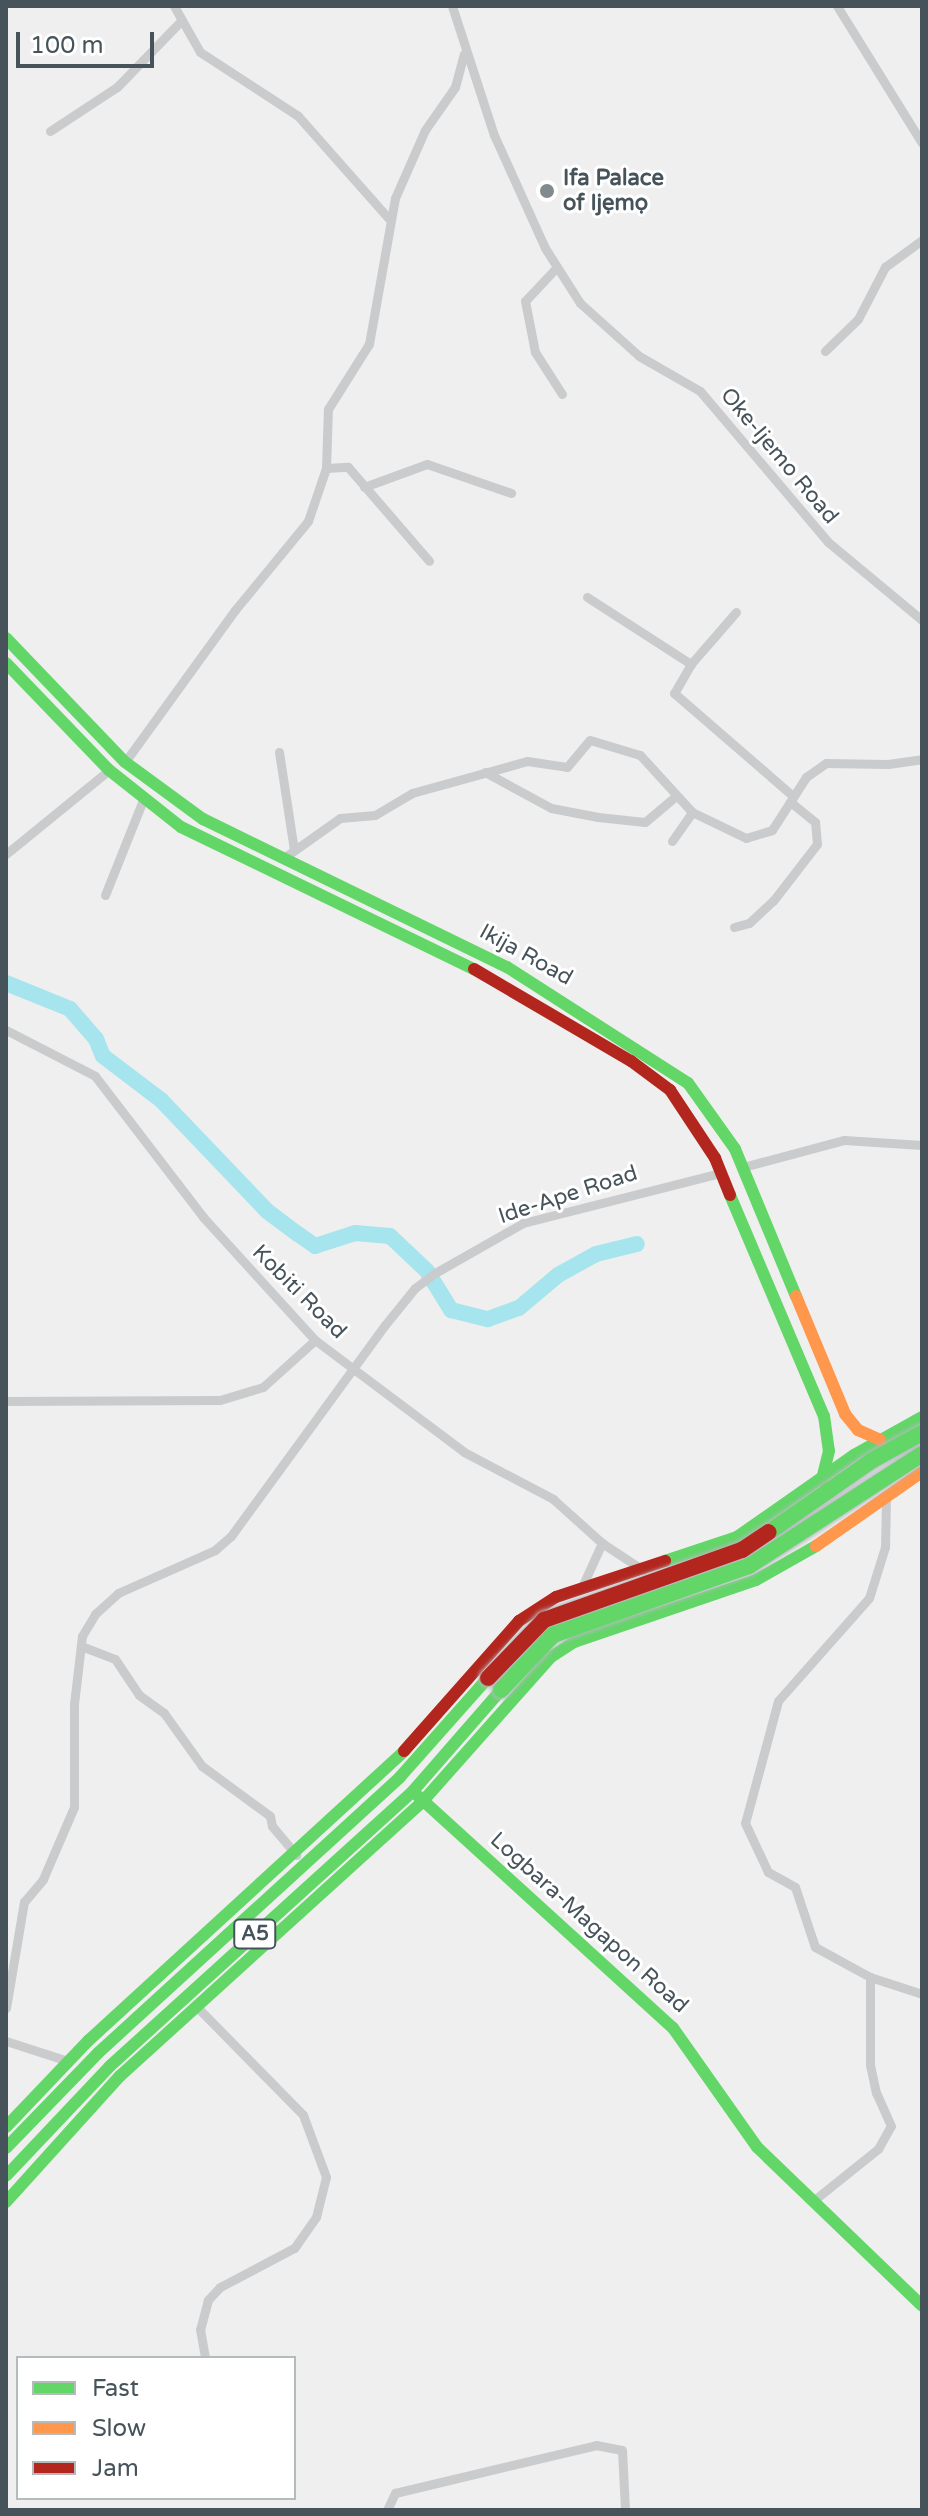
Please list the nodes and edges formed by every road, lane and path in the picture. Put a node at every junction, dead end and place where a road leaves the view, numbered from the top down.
1 (174, 6) edge
2 (452, 6) edge
3 (837, 6) edge
4 (182, 20) junction
5 (464, 54) junction
6 (50, 131) dead end
7 (922, 143) edge
8 (389, 219) junction
9 (922, 240) edge
10 (556, 268) junction
11 (825, 351) dead end
12 (562, 394) dead end
13 (326, 468) junction
14 (364, 487) junction
15 (511, 493) dead end
16 (429, 561) dead end
17 (587, 597) dead end
18 (736, 612) dead end
19 (922, 620) edge
20 (6, 638) edge
21 (6, 663) edge
22 (691, 664) junction
23 (279, 752) dead end
24 (922, 759) edge
25 (125, 762) junction
26 (109, 770) junction
27 (485, 772) junction
28 (676, 796) junction
29 (792, 799) junction
30 (143, 800) junction
31 (692, 812) junction
32 (672, 841) dead end
33 (6, 854) edge
34 (289, 854) junction
35 (105, 895) dead end
36 (734, 927) dead end
37 (6, 1030) edge
38 (922, 1145) edge
39 (743, 1167) junction
40 (721, 1173) junction
41 (315, 1340) junction
42 (355, 1369) junction
43 (6, 1401) edge
44 (922, 1417) edge
45 (922, 1433) edge
46 (880, 1440) junction
47 (922, 1454) edge
48 (922, 1472) edge
49 (822, 1480) junction
50 (886, 1497) junction
51 (778, 1512) junction
52 (602, 1543) junction
53 (804, 1554) junction
54 (643, 1570) junction
55 (581, 1589) junction
56 (81, 1646) junction
57 (395, 1772) junction
58 (418, 1796) junction
59 (296, 1855) junction
60 (9, 1973) edge
61 (870, 1977) junction
62 (922, 1994) edge
63 (197, 2007) junction
64 (6, 2008) edge
65 (6, 2041) edge
66 (68, 2061) junction
67 (6, 2127) edge
68 (6, 2148) edge
69 (6, 2176) edge
70 (813, 2201) junction
71 (6, 2202) edge
72 (922, 2306) edge
73 (205, 2356) edge
74 (387, 2510) edge
75 (625, 2510) edge

1 - 4 street
2 - 5 street, Oke-Ijemo Road
3 - 7 street
4 - 6 street
4 - 8 street
5 - 8 street
5 - 10 street, Oke-Ijemo Road
8 - 13 street
9 - 11 street
10 - 12 street
10 - 19 street, Oke-Ijemo Road
13 - 14 street
13 - 25 street
14 - 15 street
14 - 16 street
17 - 22 street
18 - 22 street
20 - 25 main road, Ikija Road
21 - 26 main road, Ikija Road
22 - 29 street
23 - 34 street
24 - 29 street
25 - 34 main road, Ikija Road
26 - 30 main road, Ikija Road
26 - 33 street
27 - 28 street
27 - 28 street
27 - 34 street
28 - 31 street
29 - 31 street
29 - 36 street
30 - 35 street
30 - 40 main road, Ikija Road
31 - 32 street
34 - 39 main road, Ikija Road
37 - 41 street, Kobiti Road
38 - 39 street
39 - 46 main road, Ikija Road
40 - 42 street, Ide-Ape Road
40 - 49 main road, Ikija Road
41 - 42 street, Kobiti Road
41 - 43 street
42 - 52 street, Kobiti Road
42 - 56 street, Ide-Ape Road
44 - 46 main road
45 - 57 main road, A5, bridge
46 - 49 main road
47 - 58 main road, A5, bridge
48 - 50 main road
49 - 51 main road
50 - 53 main road
50 - 61 street
51 - 53 main road
51 - 54 main road
52 - 54 street, Kobiti Road
52 - 55 street
53 - 58 main road
54 - 55 main road
55 - 57 main road
56 - 59 street
56 - 60 street, Ide-Ape Road
57 - 59 main road
57 - 68 main road, A5
58 - 63 main road
58 - 69 main road, A5
58 - 70 main road, Logbara-Magapon Road
59 - 66 main road
60 - 64 street, Ide-Ape Road
61 - 62 street
61 - 70 street
63 - 71 main road
63 - 73 street
65 - 66 street
66 - 67 main road
70 - 72 main road, Logbara-Magapon Road
74 - 75 street

